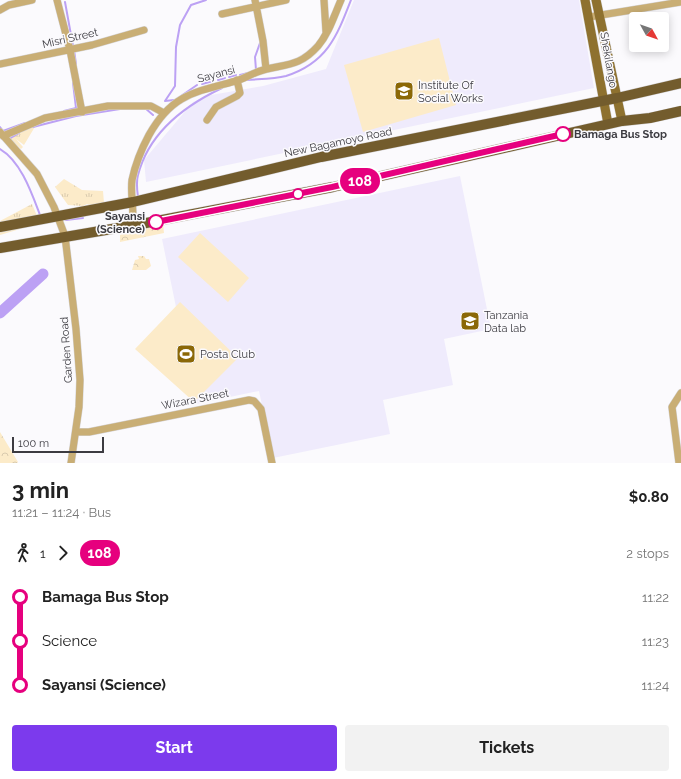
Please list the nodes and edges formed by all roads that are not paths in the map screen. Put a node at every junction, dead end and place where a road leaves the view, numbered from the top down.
1 (32, 0) edge
2 (57, 0) edge
3 (255, 0) edge
4 (286, 0) edge
5 (324, 0) edge
6 (341, 0) edge
7 (585, 0) edge
8 (596, 0) edge
9 (681, 2) edge
10 (256, 8) junction
11 (0, 10) edge
12 (222, 14) dead end
13 (599, 14) junction
14 (589, 17) junction
15 (144, 30) dead end
16 (326, 35) junction
17 (70, 50) junction
18 (0, 64) edge
19 (266, 69) junction
20 (237, 80) junction
21 (681, 83) edge
22 (616, 98) junction
23 (604, 100) junction
24 (681, 111) edge
25 (82, 112) junction
26 (164, 113) junction
27 (207, 120) dead end
28 (622, 121) junction
29 (608, 124) junction
30 (2, 134) edge
31 (133, 202) junction
32 (58, 217) junction
33 (132, 226) junction
34 (0, 227) edge
35 (65, 236) junction
36 (0, 248) edge
37 (681, 393) edge
38 (76, 432) junction
39 (71, 463) edge
40 (272, 463) edge
41 (679, 463) edge

1 - 11 street
2 - 17 street
3 - 10 street
4 - 10 street
5 - 16 street
6 - 16 street, Sayansi
7 - 14 main road, Shekilango
8 - 13 main road, Shekilango
9 - 13 street
10 - 12 street
10 - 19 street
13 - 14 street
13 - 22 main road, Shekilango
14 - 23 main road, Shekilango
15 - 17 street, Misri Street
16 - 19 street, Sayansi
17 - 18 street, Misri Street
17 - 25 street
19 - 20 street, Sayansi
20 - 26 street, Sayansi
20 - 27 street
21 - 22 highway, New Bagamoyo Road
22 - 23 highway, New Bagamoyo Road
22 - 28 main road, Shekilango
23 - 29 main road, Shekilango
23 - 31 highway, New Bagamoyo Road
24 - 28 highway
25 - 26 street
25 - 30 street
26 - 31 street, Sayansi
28 - 29 highway
29 - 33 highway
30 - 32 street, Garden Road
31 - 32 highway, New Bagamoyo Road
31 - 33 street, Sayansi
32 - 34 highway, New Bagamoyo Road
32 - 35 street, Garden Road
33 - 35 highway
35 - 36 highway
35 - 38 street, Garden Road
37 - 41 street
38 - 39 street, Garden Road
38 - 40 street, Wizara Street

